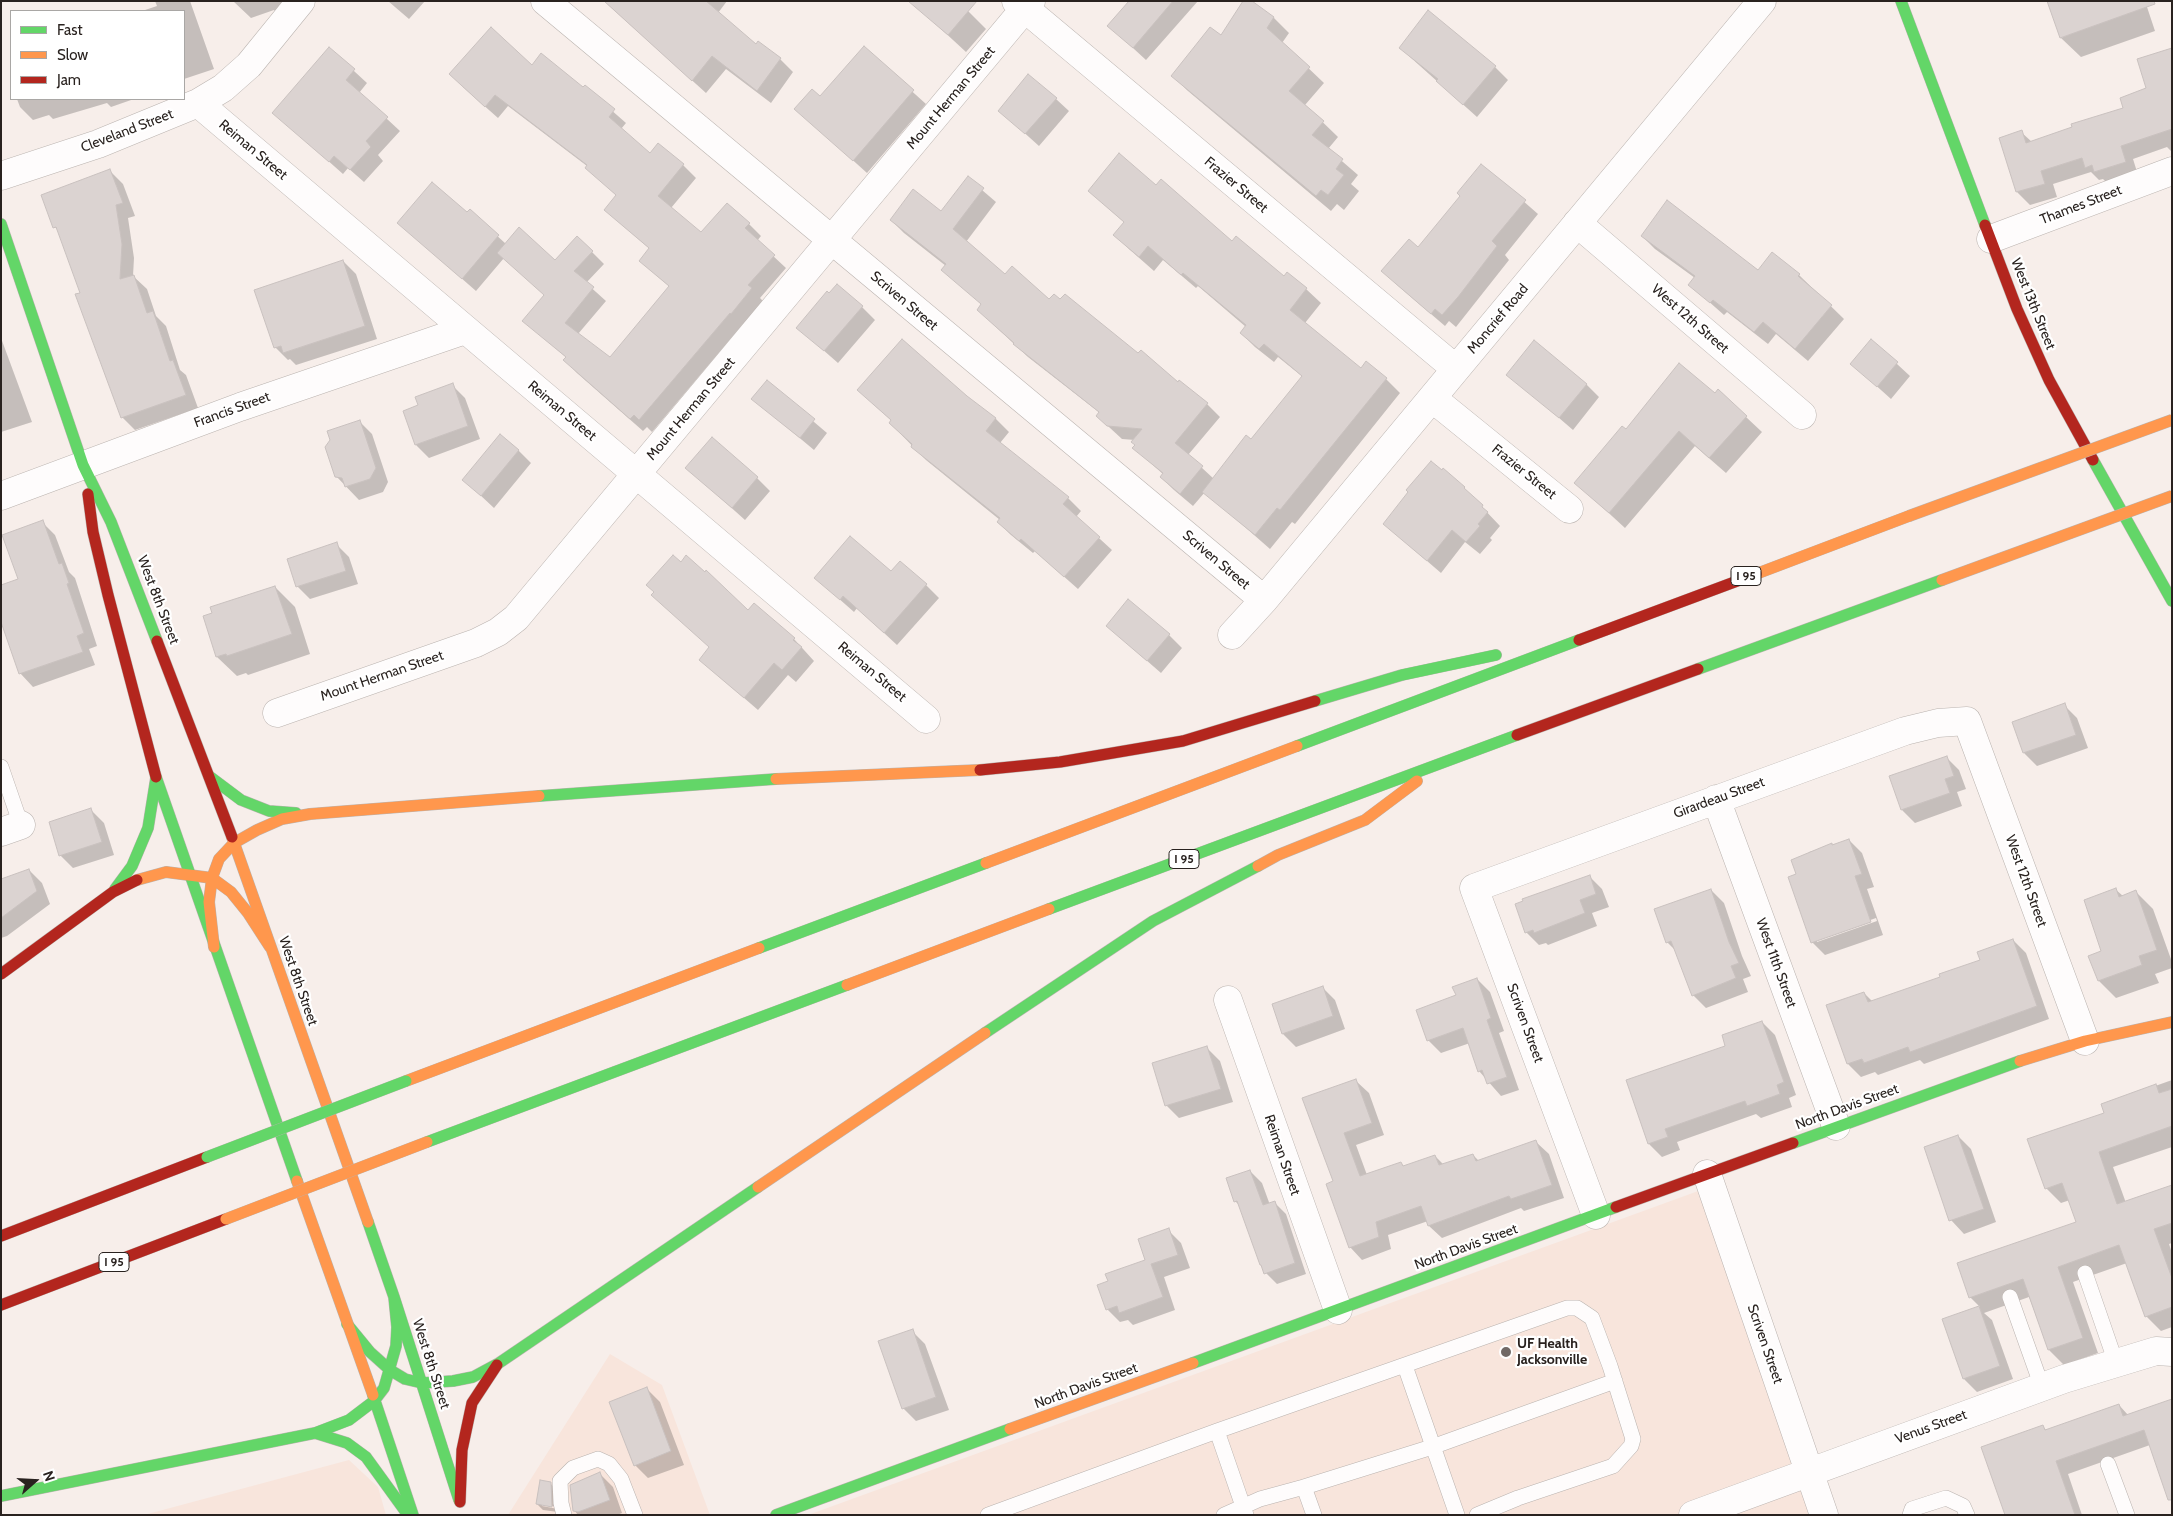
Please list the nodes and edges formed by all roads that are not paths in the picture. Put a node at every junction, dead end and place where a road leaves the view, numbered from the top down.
1 (301, 1) edge
2 (545, 1) edge
3 (1762, 1) edge
4 (1901, 1) edge
5 (1024, 4) edge
6 (198, 103) junction
7 (2172, 171) edge
8 (1, 176) edge
9 (1577, 223) junction
10 (1, 224) edge
11 (1991, 238) junction
12 (832, 241) junction
13 (466, 330) junction
14 (1456, 369) junction
15 (1432, 398) junction
16 (1802, 415) dead end
17 (2172, 420) edge
18 (84, 465) junction
19 (637, 474) junction
20 (1, 496) edge
21 (2172, 496) edge
22 (1569, 509) dead end
23 (1264, 600) junction
24 (2172, 601) edge
25 (1232, 635) dead end
26 (1583, 637) junction
27 (277, 713) dead end
28 (926, 719) dead end
29 (1967, 721) joint
30 (1440, 763) junction
31 (1, 767) edge
32 (209, 776) junction
33 (156, 778) junction
34 (1716, 799) junction
35 (310, 814) junction
36 (11, 828) edge
37 (234, 843) junction
38 (188, 874) junction
39 (212, 878) junction
40 (1474, 888) joint
41 (113, 892) junction
42 (214, 947) junction
43 (270, 947) junction
44 (1, 974) edge
45 (1228, 1000) dead end
46 (2172, 1022) edge
47 (2085, 1041) junction
48 (1836, 1126) junction
49 (1707, 1174) junction
50 (1596, 1215) junction
51 (1, 1236) edge
52 (2084, 1273) dead end
53 (394, 1297) junction
54 (2010, 1297) dead end
55 (1, 1306) edge
56 (1338, 1310) junction
57 (347, 1324) junction
58 (2172, 1352) edge
59 (499, 1363) junction
60 (2116, 1363) junction
61 (1405, 1366) junction
62 (390, 1370) junction
63 (1615, 1381) junction
64 (422, 1383) junction
65 (2042, 1387) junction
66 (374, 1401) junction
67 (1217, 1431) junction
68 (315, 1433) junction
69 (1432, 1447) junction
70 (2108, 1464) dead end
71 (1809, 1471) junction
72 (1304, 1487) junction
73 (1, 1496) edge
74 (460, 1502) junction
75 (1026, 1508) edge
76 (1245, 1510) edge
77 (408, 1515) edge
78 (413, 1515) edge
79 (464, 1515) edge
80 (564, 1515) edge
81 (635, 1515) edge
82 (776, 1515) edge
83 (988, 1515) edge
84 (1224, 1515) edge
85 (1314, 1515) edge
86 (1457, 1515) edge
87 (1477, 1515) edge
88 (1693, 1515) edge
89 (1824, 1515) edge
90 (1910, 1515) edge
91 (1967, 1515) edge
92 (2127, 1515) edge

1 - 6 street, Cleveland Street
2 - 12 street, Scriven Street
3 - 9 street, Moncrief Road
4 - 11 main road, West 13th Street
5 - 12 street, Mount Herman Street
5 - 14 street, Frazier Street
6 - 8 street, Cleveland Street
6 - 13 street, Reiman Street
7 - 11 street, Thames Street
9 - 14 street, Moncrief Road
9 - 16 street, West 12th Street
10 - 18 main road, West 8th Street
11 - 24 main road, West 13th Street
12 - 19 street, Mount Herman Street
12 - 23 street, Scriven Street
13 - 18 street, Francis Street
13 - 19 street, Reiman Street
14 - 15 street, Moncrief Road
15 - 22 street, Frazier Street
15 - 23 street, Moncrief Road
17 - 26 main road, I 95, bridge
18 - 20 street, Francis Street
18 - 32 main road, West 8th Street
18 - 33 main road, West 8th Street
19 - 27 street, Mount Herman Street
19 - 28 street, Reiman Street
21 - 30 main road, I 95, bridge
23 - 25 street, Moncrief Road
26 - 35 main road
26 - 51 main road, I 95, bridge
29 - 34 street, Girardeau Street
29 - 47 street, West 12th Street
30 - 55 main road, I 95, bridge
30 - 59 main road
31 - 36 lane
32 - 35 main road
32 - 37 main road, West 8th Street
33 - 38 main road, West 8th Street
33 - 41 main road
34 - 40 street, Girardeau Street
34 - 48 street, West 11th Street
35 - 37 main road
37 - 39 main road
37 - 43 main road, West 8th Street
38 - 39 main road
38 - 41 main road
38 - 42 main road, West 8th Street
39 - 42 main road
39 - 43 main road
40 - 50 street, Scriven Street
41 - 44 main road
42 - 57 main road, West 8th Street
43 - 53 main road, West 8th Street
45 - 56 street, Reiman Street
46 - 47 main road, North Davis Street
47 - 48 main road, North Davis Street
48 - 49 main road, North Davis Street
49 - 50 main road, North Davis Street
49 - 71 street, Scriven Street
50 - 56 main road, North Davis Street
52 - 60 lane
53 - 62 main road
53 - 64 main road, West 8th Street
54 - 65 lane
56 - 82 main road, North Davis Street
57 - 62 main road
57 - 66 main road, West 8th Street
58 - 60 street, Venus Street
59 - 64 main road
59 - 74 main road
60 - 65 street, Venus Street
61 - 63 lane
61 - 67 lane
61 - 69 lane
62 - 64 main road
62 - 66 main road
63 - 69 lane
63 - 87 lane
64 - 74 main road, West 8th Street
65 - 71 street, Venus Street
66 - 68 main road
66 - 78 main road, West 8th Street
67 - 75 lane
67 - 76 lane
68 - 73 main road
68 - 77 main road
69 - 72 lane
69 - 86 lane
70 - 92 lane
71 - 88 street, Venus Street
71 - 89 street, Scriven Street
72 - 76 lane
72 - 85 lane
74 - 79 main road, West 8th Street
75 - 83 lane
76 - 84 lane
80 - 81 lane
90 - 91 lane

